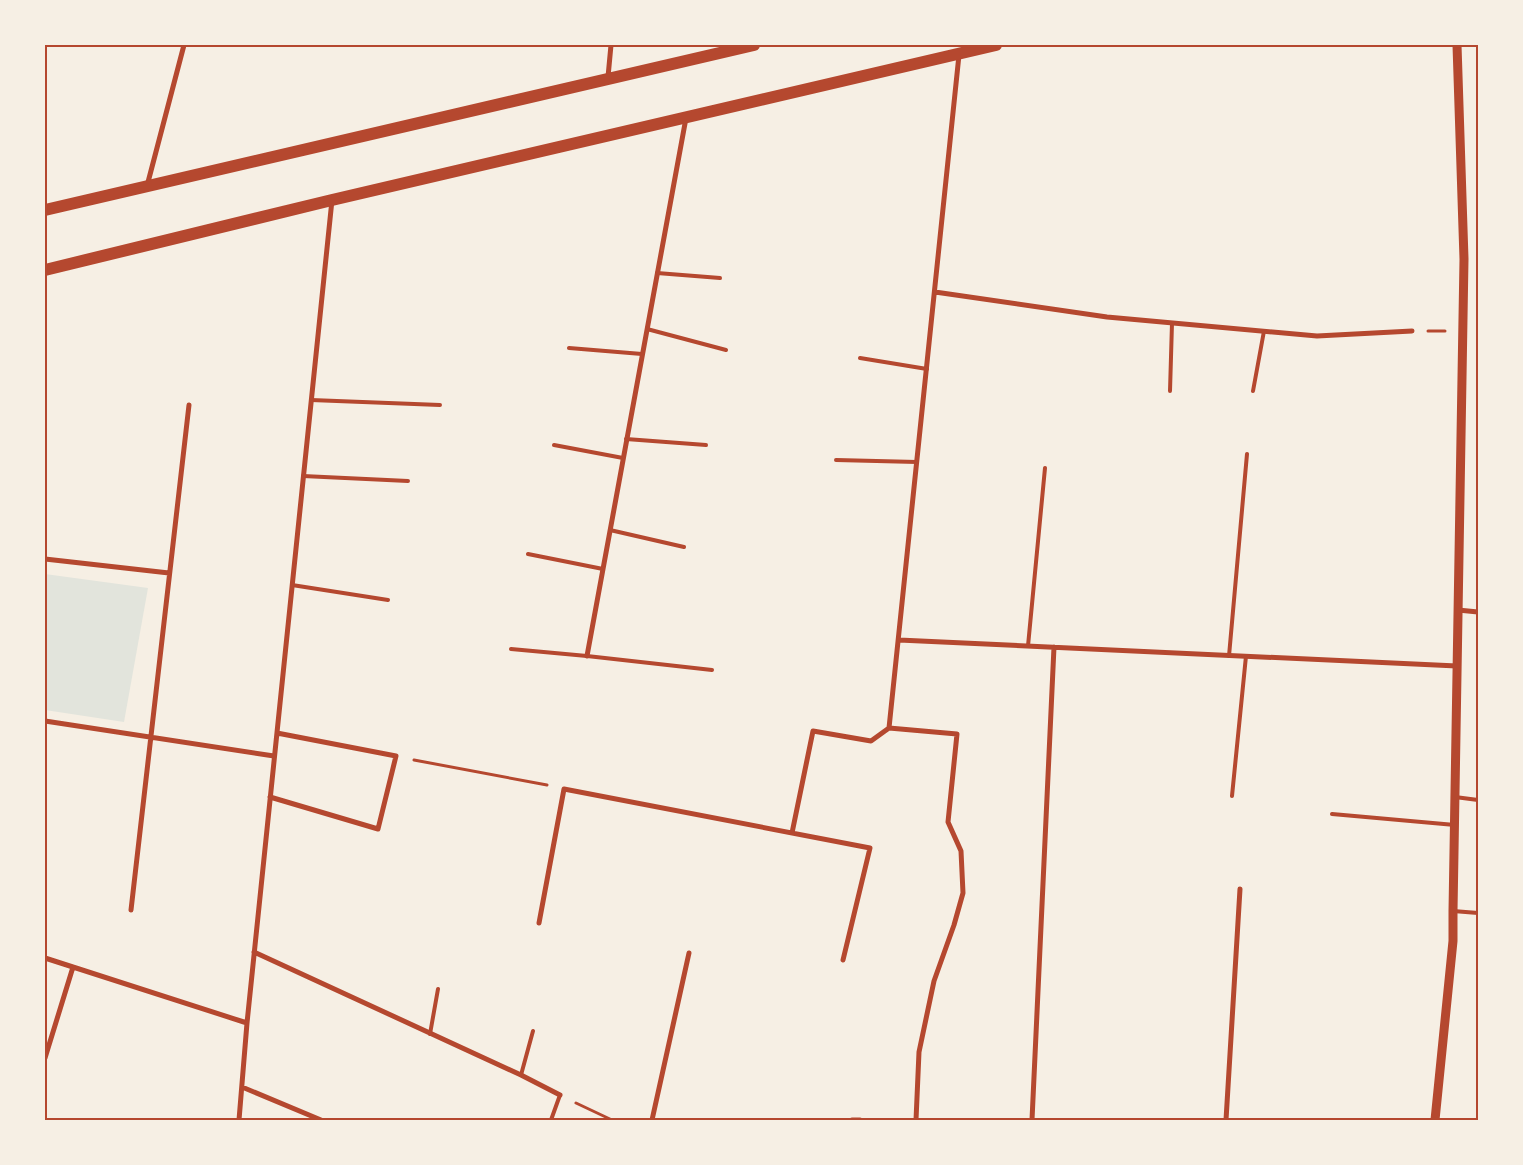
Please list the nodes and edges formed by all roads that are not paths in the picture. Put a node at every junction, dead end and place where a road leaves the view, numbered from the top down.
1 (184, 45) edge
2 (611, 45) edge
3 (754, 45) edge
4 (996, 45) edge
5 (1457, 45) edge
6 (959, 54) junction
7 (608, 79) junction
8 (686, 117) junction
9 (146, 186) junction
10 (332, 200) junction
11 (45, 210) edge
12 (45, 270) edge
13 (657, 273) junction
14 (720, 278) dead end
15 (935, 292) junction
16 (1172, 323) junction
17 (647, 328) junction
18 (1264, 331) junction
19 (1412, 331) road end
20 (569, 348) dead end
21 (726, 350) dead end
22 (642, 354) junction
23 (860, 358) dead end
24 (927, 369) junction
25 (1253, 390) dead end
26 (1170, 391) dead end
27 (311, 400) junction
28 (189, 405) dead end
29 (440, 405) dead end
30 (626, 439) junction
31 (554, 445) dead end
32 (706, 445) dead end
33 (1246, 454) dead end
34 (623, 458) junction
35 (836, 460) dead end
36 (917, 462) junction
37 (1046, 468) dead end
38 (303, 476) junction
39 (408, 481) dead end
40 (610, 530) junction
41 (684, 547) dead end
42 (528, 554) dead end
43 (45, 559) edge
44 (603, 569) junction
45 (169, 573) junction
46 (292, 585) junction
47 (388, 600) dead end
48 (1458, 610) junction
49 (1478, 612) edge
50 (898, 640) junction
51 (1028, 646) junction
52 (1054, 647) junction
53 (511, 649) dead end
54 (587, 656) junction
55 (1229, 656) junction
56 (1246, 656) junction
57 (1457, 666) junction
58 (712, 670) dead end
59 (45, 721) edge
60 (888, 728) junction
61 (277, 733) junction
62 (150, 737) junction
63 (274, 756) junction
64 (1232, 796) dead end
65 (270, 797) junction
66 (1455, 797) junction
67 (1478, 800) edge
68 (1332, 814) dead end
69 (1454, 824) junction
70 (792, 833) junction
71 (1240, 889) dead end
72 (131, 910) dead end
73 (1453, 911) junction
74 (1478, 913) edge
75 (539, 923) dead end
76 (254, 952) junction
77 (690, 953) dead end
78 (45, 958) edge
79 (842, 960) dead end
80 (73, 967) junction
81 (438, 989) dead end
82 (247, 1023) junction
83 (533, 1031) dead end
84 (430, 1034) junction
85 (45, 1058) edge
86 (521, 1075) junction
87 (242, 1087) junction
88 (560, 1095) joint
89 (239, 1120) edge
90 (321, 1120) edge
91 (551, 1120) edge
92 (652, 1120) edge
93 (852, 1120) edge
94 (860, 1120) edge
95 (916, 1120) edge
96 (1032, 1120) edge
97 (1226, 1120) edge
98 (1435, 1120) edge

1 - 9 street
2 - 7 street
3 - 7 main road
4 - 6 main road
5 - 48 street
6 - 8 main road
6 - 15 street
7 - 9 main road
8 - 10 main road
8 - 13 street
9 - 11 main road
10 - 12 main road
10 - 27 street
13 - 14 lane
13 - 17 street
15 - 16 street
15 - 24 street
16 - 18 street
16 - 26 lane
17 - 21 lane
17 - 22 street
18 - 19 street
18 - 25 lane
20 - 22 lane
22 - 30 street
23 - 24 lane
24 - 36 street
27 - 29 lane
27 - 38 street
28 - 45 street
30 - 32 lane
30 - 34 street
31 - 34 lane
33 - 55 lane
34 - 40 street
35 - 36 lane
36 - 50 street
37 - 51 lane
38 - 39 lane
38 - 46 street
40 - 41 lane
40 - 44 street
42 - 44 lane
43 - 45 street
44 - 54 street
45 - 62 street
46 - 47 lane
46 - 61 street
48 - 49 street
48 - 57 street
50 - 51 street
50 - 60 street
51 - 52 street
52 - 55 street
52 - 96 street
53 - 54 lane
54 - 58 lane
55 - 56 street
56 - 57 street
56 - 64 lane
57 - 66 street
59 - 62 street
60 - 70 street
60 - 95 street
61 - 63 street
61 - 65 street
62 - 63 street
62 - 72 street
63 - 65 street
65 - 76 street
66 - 67 lane
66 - 69 street
68 - 69 lane
69 - 73 street
70 - 75 street
70 - 79 street
71 - 97 street
73 - 74 lane
73 - 98 street
76 - 82 street
76 - 84 street
77 - 92 street
78 - 80 street
80 - 82 street
80 - 85 street
81 - 84 lane
82 - 87 street
83 - 86 lane
84 - 86 street
86 - 88 street
87 - 89 street
87 - 90 street
88 - 91 lane
93 - 94 street

